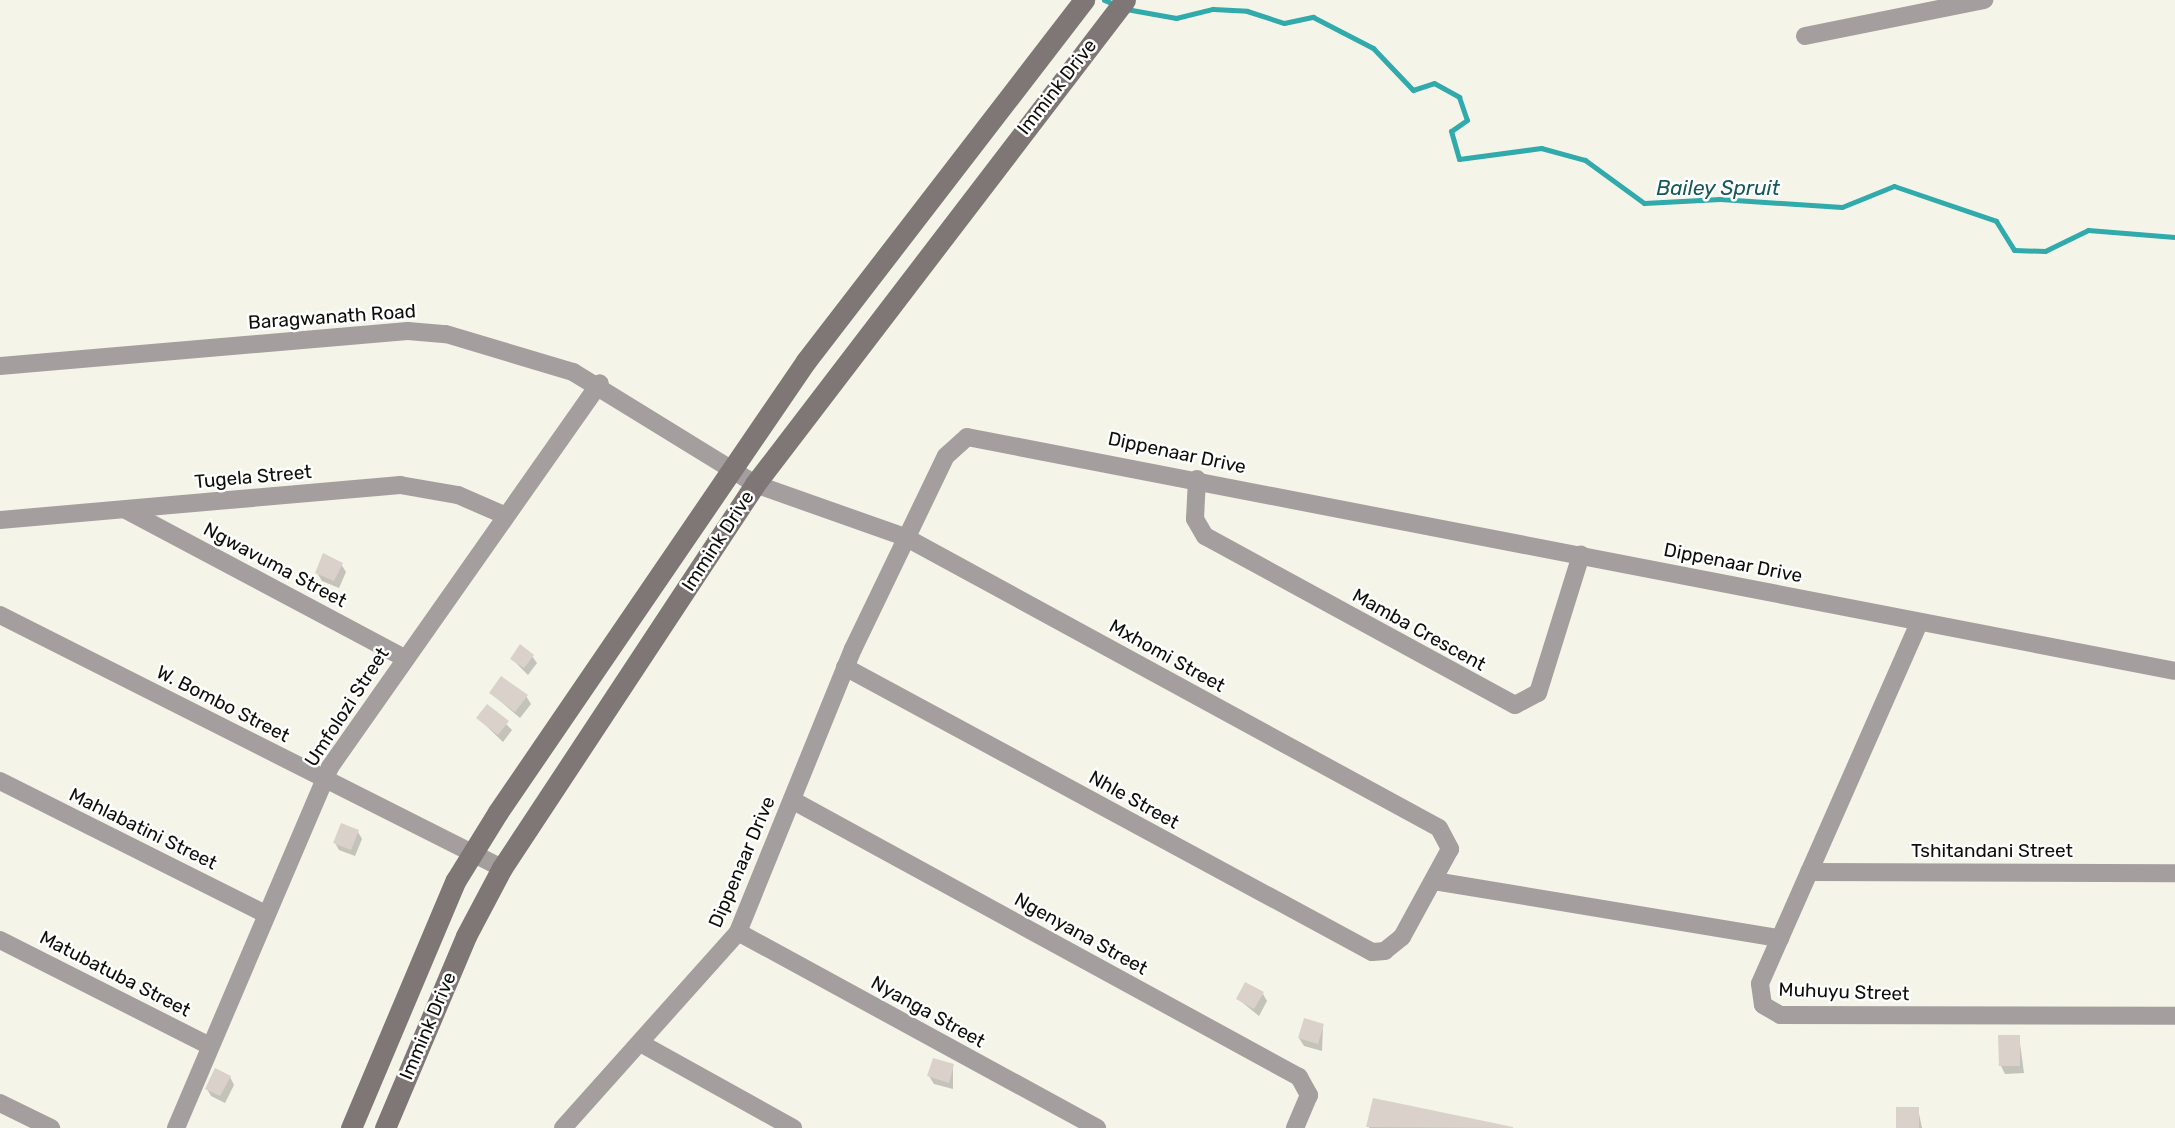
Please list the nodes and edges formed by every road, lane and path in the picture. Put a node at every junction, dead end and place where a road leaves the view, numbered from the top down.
1 (1084, 0) edge
2 (1125, 0) edge
3 (1983, 0) edge
4 (1805, 36) dead end
5 (0, 366) edge
6 (600, 383) junction
7 (731, 471) junction
8 (1197, 479) junction
9 (755, 484) junction
10 (126, 510) junction
11 (506, 516) junction
12 (0, 520) edge
13 (905, 537) junction
14 (1581, 555) junction
15 (0, 615) edge
16 (1919, 622) junction
17 (404, 658) junction
18 (845, 667) junction
19 (2175, 671) edge
20 (324, 779) junction
21 (0, 781) edge
22 (792, 800) junction
23 (471, 854) junction
24 (502, 869) junction
25 (1809, 872) junction
26 (2175, 873) edge
27 (1434, 881) junction
28 (266, 914) junction
29 (738, 932) junction
30 (1402, 937) joint
31 (1780, 938) junction
32 (0, 940) edge
33 (2175, 1016) edge
34 (642, 1044) junction
35 (210, 1046) junction
36 (0, 1103) edge
37 (51, 1128) edge
38 (177, 1128) edge
39 (351, 1128) edge
40 (385, 1128) edge
41 (563, 1128) edge
42 (793, 1128) edge
43 (1097, 1128) edge
44 (1295, 1128) edge

1 - 7 main road, Immink Drive
2 - 9 main road, Immink Drive
3 - 4 street
5 - 6 street, Baragwanath Road
6 - 7 street, Baragwanath Road
6 - 11 street, Umfolozi Street
7 - 9 street, Baragwanath Road
7 - 23 main road, Immink Drive
8 - 13 street, Dippenaar Drive
8 - 14 street, Dippenaar Drive
8 - 14 street, Mamba Crescent
9 - 13 street, Mxhomi Street
9 - 24 main road, Immink Drive
10 - 11 street, Tugela Street
10 - 12 street, Tugela Street
10 - 17 street, Ngwavuma Street
11 - 17 street, Umfolozi Street
13 - 18 street, Dippenaar Drive
13 - 27 street, Mxhomi Street
14 - 16 street, Dippenaar Drive
15 - 20 street, W. Bombo Street
16 - 19 street, Dippenaar Drive
16 - 25 street, Muhuyu Street
17 - 20 street, Umfolozi Street
18 - 22 street, Dippenaar Drive
18 - 30 street, Nhle Street
20 - 23 street, W. Bombo Street
20 - 28 street, Umfolozi Street
21 - 28 street, Mahlabatini Street
22 - 29 street, Dippenaar Drive
22 - 44 street, Ngenyana Street
23 - 24 street, W. Bombo Street
23 - 39 main road, Immink Drive
24 - 40 main road, Immink Drive
25 - 26 street, Tshitandani Street
25 - 31 street, Muhuyu Street
27 - 30 street, Mxhomi Street
27 - 31 street
28 - 35 street, Umfolozi Street
29 - 34 street, Dippenaar Drive
29 - 43 street, Nyanga Street
31 - 33 street, Muhuyu Street
32 - 35 street, Matubatuba Street
34 - 41 street, Dippenaar Drive
34 - 42 street
35 - 38 street, Umfolozi Street
36 - 37 street

